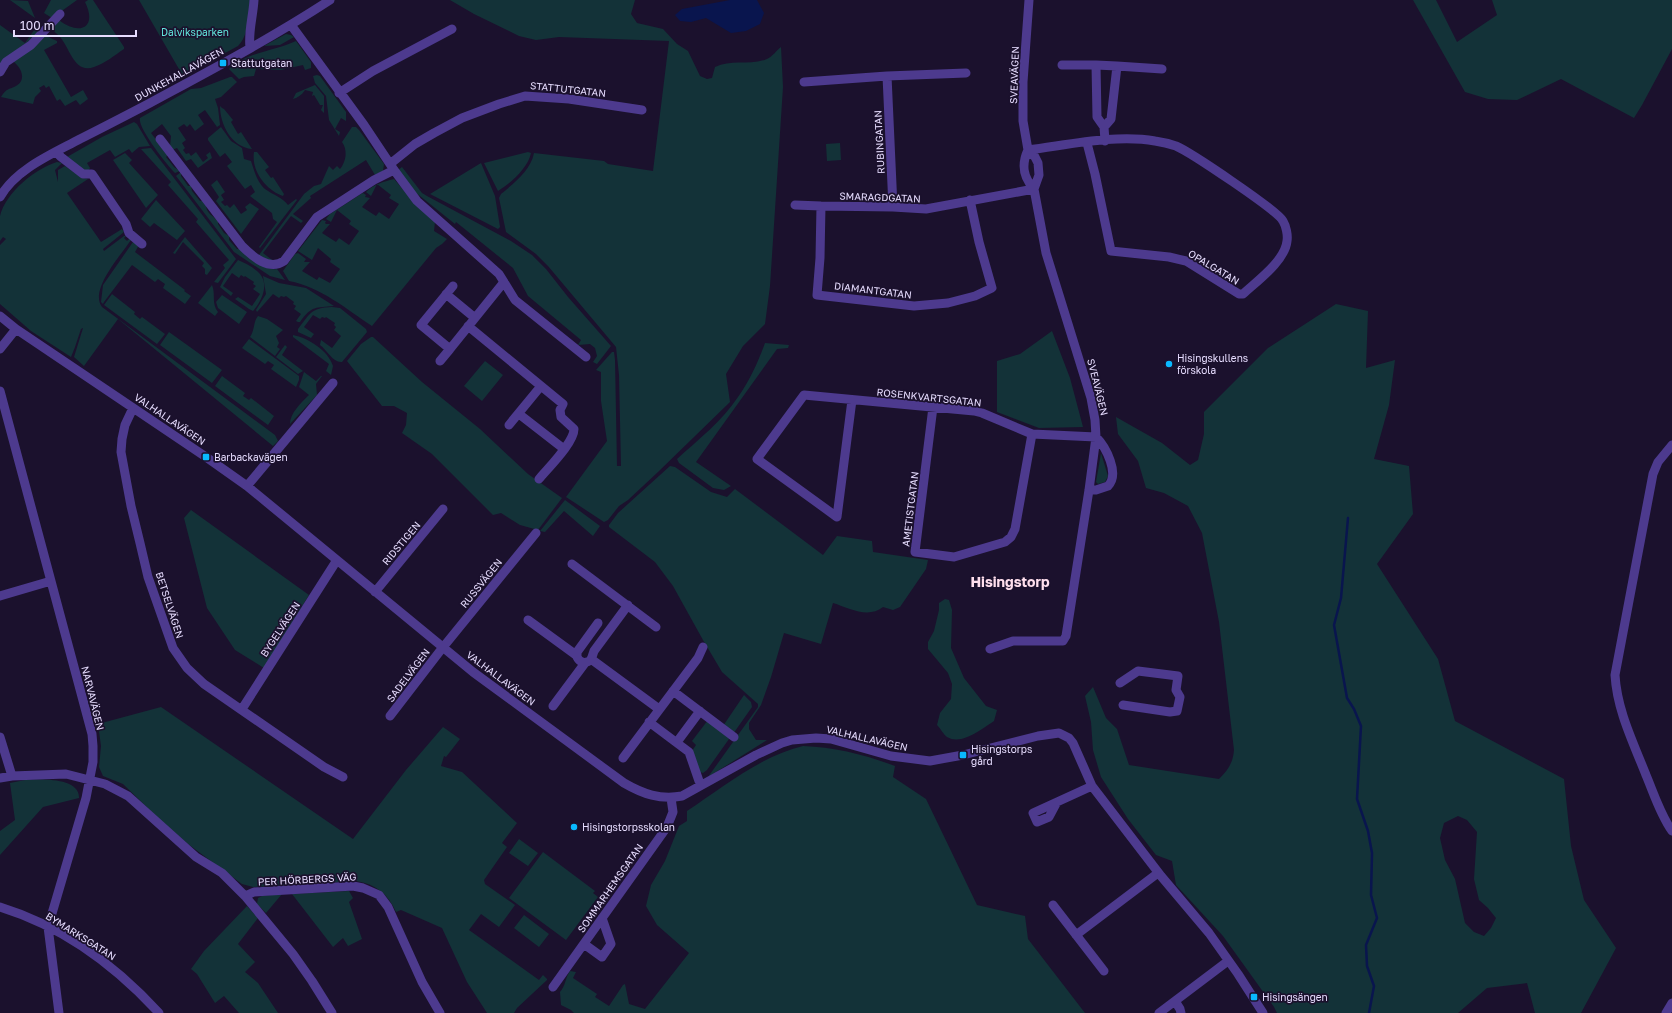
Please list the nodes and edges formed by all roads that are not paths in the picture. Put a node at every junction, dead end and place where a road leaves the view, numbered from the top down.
1 (254, 0) edge
2 (330, 0) edge
3 (1029, 0) edge
4 (60, 14) dead end
5 (291, 25) junction
6 (452, 29) dead end
7 (250, 48) junction
8 (1062, 65) dead end
9 (1096, 65) junction
10 (1117, 66) junction
11 (1162, 69) dead end
12 (0, 72) edge
13 (966, 73) dead end
14 (887, 76) junction
15 (804, 82) dead end
16 (339, 93) junction
17 (642, 110) dead end
18 (1104, 127) junction
19 (160, 139) dead end
20 (1105, 141) junction
21 (1087, 143) junction
22 (1028, 150) junction
23 (56, 152) junction
24 (392, 167) junction
25 (1034, 189) junction
26 (0, 197) edge
27 (970, 200) junction
28 (795, 204) dead end
29 (821, 206) junction
30 (894, 207) junction
31 (142, 244) dead end
32 (504, 282) junction
33 (452, 286) dead end
34 (446, 294) junction
35 (0, 316) edge
36 (475, 318) junction
37 (468, 326) junction
38 (16, 329) junction
39 (0, 349) edge
40 (450, 349) junction
41 (586, 357) dead end
42 (440, 361) dead end
43 (333, 383) dead end
44 (541, 386) junction
45 (0, 391) edge
46 (852, 400) junction
47 (933, 407) junction
48 (133, 408) junction
49 (519, 414) junction
50 (509, 425) dead end
51 (1032, 434) junction
52 (1096, 437) junction
53 (1672, 445) edge
54 (564, 449) junction
55 (539, 479) dead end
56 (247, 486) junction
57 (1090, 490) junction
58 (443, 509) dead end
59 (536, 533) dead end
60 (337, 560) junction
61 (572, 564) dead end
62 (51, 581) junction
63 (375, 592) junction
64 (0, 596) edge
65 (628, 606) junction
66 (528, 620) dead end
67 (598, 623) dead end
68 (656, 627) dead end
69 (444, 647) junction
70 (703, 647) dead end
71 (990, 649) dead end
72 (576, 654) junction
73 (588, 661) junction
74 (1120, 683) dead end
75 (673, 691) junction
76 (1123, 705) dead end
77 (553, 706) dead end
78 (242, 709) junction
79 (659, 709) junction
80 (700, 711) junction
81 (390, 716) dead end
82 (650, 722) junction
83 (0, 737) edge
84 (734, 737) dead end
85 (677, 742) junction
86 (623, 758) dead end
87 (12, 776) junction
88 (343, 777) dead end
89 (0, 778) edge
90 (89, 779) junction
91 (699, 781) dead end
92 (1092, 786) junction
93 (671, 798) junction
94 (1057, 802) dead end
95 (1672, 831) edge
96 (1158, 873) junction
97 (245, 896) junction
98 (1053, 905) dead end
99 (0, 908) edge
100 (602, 918) junction
101 (48, 927) junction
102 (1076, 935) junction
103 (584, 944) junction
104 (1228, 961) junction
105 (1104, 971) dead end
106 (553, 987) dead end
107 (1175, 1001) junction
108 (1672, 1003) edge
109 (59, 1013) edge
110 (159, 1013) edge
111 (332, 1013) edge
112 (440, 1013) edge
113 (1159, 1013) edge
114 (1180, 1013) edge
115 (1263, 1013) edge
116 (1666, 1013) edge

1 - 7 street
2 - 5 street, DUNKEHALLAVÄGEN
3 - 22 street, SVEAVÄGEN
4 - 12 street
5 - 7 street, DUNKEHALLAVÄGEN
5 - 16 street
6 - 16 street
7 - 23 street, DUNKEHALLAVÄGEN
8 - 9 street
9 - 10 street
9 - 18 street
10 - 11 street
10 - 18 street
13 - 14 street
14 - 15 street
14 - 30 street, RUBINGATAN
16 - 24 street
17 - 24 street, STATTUTGATAN
18 - 20 street
19 - 24 street, STATTUTGATAN
20 - 21 street, OPALGATAN
20 - 21 street, OPALGATAN
21 - 22 street, OPALGATAN
22 - 25 street, SVEAVÄGEN
22 - 25 street, SVEAVÄGEN
23 - 26 street, DUNKEHALLAVÄGEN
23 - 31 street
24 - 32 street
25 - 27 street, SMARAGDGATAN
25 - 52 street, SVEAVÄGEN
27 - 29 street, DIAMANTGATAN
27 - 30 street, SMARAGDGATAN
28 - 29 street, SMARAGDGATAN
29 - 30 street, SMARAGDGATAN
32 - 36 street
32 - 41 street
33 - 34 street
34 - 36 street
34 - 40 street
35 - 38 street, VALHALLAVÄGEN
36 - 37 street
37 - 40 street
37 - 44 street
38 - 39 street
38 - 48 street, VALHALLAVÄGEN
40 - 42 street
43 - 56 street
44 - 49 street
44 - 54 street
45 - 62 street, NARVAVÄGEN
46 - 46 street, ROSENKVARTSGATAN
46 - 47 street, ROSENKVARTSGATAN
47 - 51 street, ROSENKVARTSGATAN
47 - 51 street, AMETISTGATAN
48 - 56 street, VALHALLAVÄGEN
48 - 78 street, BETSELVÄGEN
49 - 50 street
49 - 54 street
51 - 52 street, ROSENKVARTSGATAN
52 - 57 street, SVEAVÄGEN
52 - 57 street
53 - 95 street
54 - 55 street
56 - 60 street, VALHALLAVÄGEN
57 - 71 street, SVEAVÄGEN
58 - 63 street, RIDSTIGEN
59 - 69 street, RUSSVÄGEN
60 - 63 street, VALHALLAVÄGEN
60 - 78 street, BYGELVÄGEN
61 - 65 street
62 - 64 street
62 - 90 street, NARVAVÄGEN
63 - 69 street, VALHALLAVÄGEN
65 - 68 street
65 - 73 street
66 - 72 street
67 - 72 street
69 - 81 street, SADELVÄGEN
69 - 93 street, VALHALLAVÄGEN
70 - 75 street
72 - 73 street
73 - 77 street
73 - 79 street
74 - 76 street
75 - 79 street
75 - 80 street
78 - 88 street, BETSELVÄGEN
79 - 82 street
80 - 84 street
80 - 85 street
82 - 85 street
82 - 86 street
83 - 87 street
85 - 91 street
87 - 89 street
87 - 90 street
90 - 97 street
90 - 101 street, NARVAVÄGEN
92 - 93 street, VALHALLAVÄGEN
92 - 94 street
92 - 96 street
93 - 100 street, SOMMARHEMSGATAN
96 - 102 street
96 - 104 street
97 - 111 street
97 - 112 street, PER HÖRBERGS VÄG
98 - 102 street
99 - 101 street, BYMARKSGATAN
100 - 103 street, SOMMARHEMSGATAN
100 - 103 street
101 - 109 street, NARVAVÄGEN
101 - 110 street, BYMARKSGATAN
102 - 105 street
103 - 106 street, SOMMARHEMSGATAN
104 - 107 street
104 - 115 street
107 - 113 street
107 - 114 street
108 - 116 street

